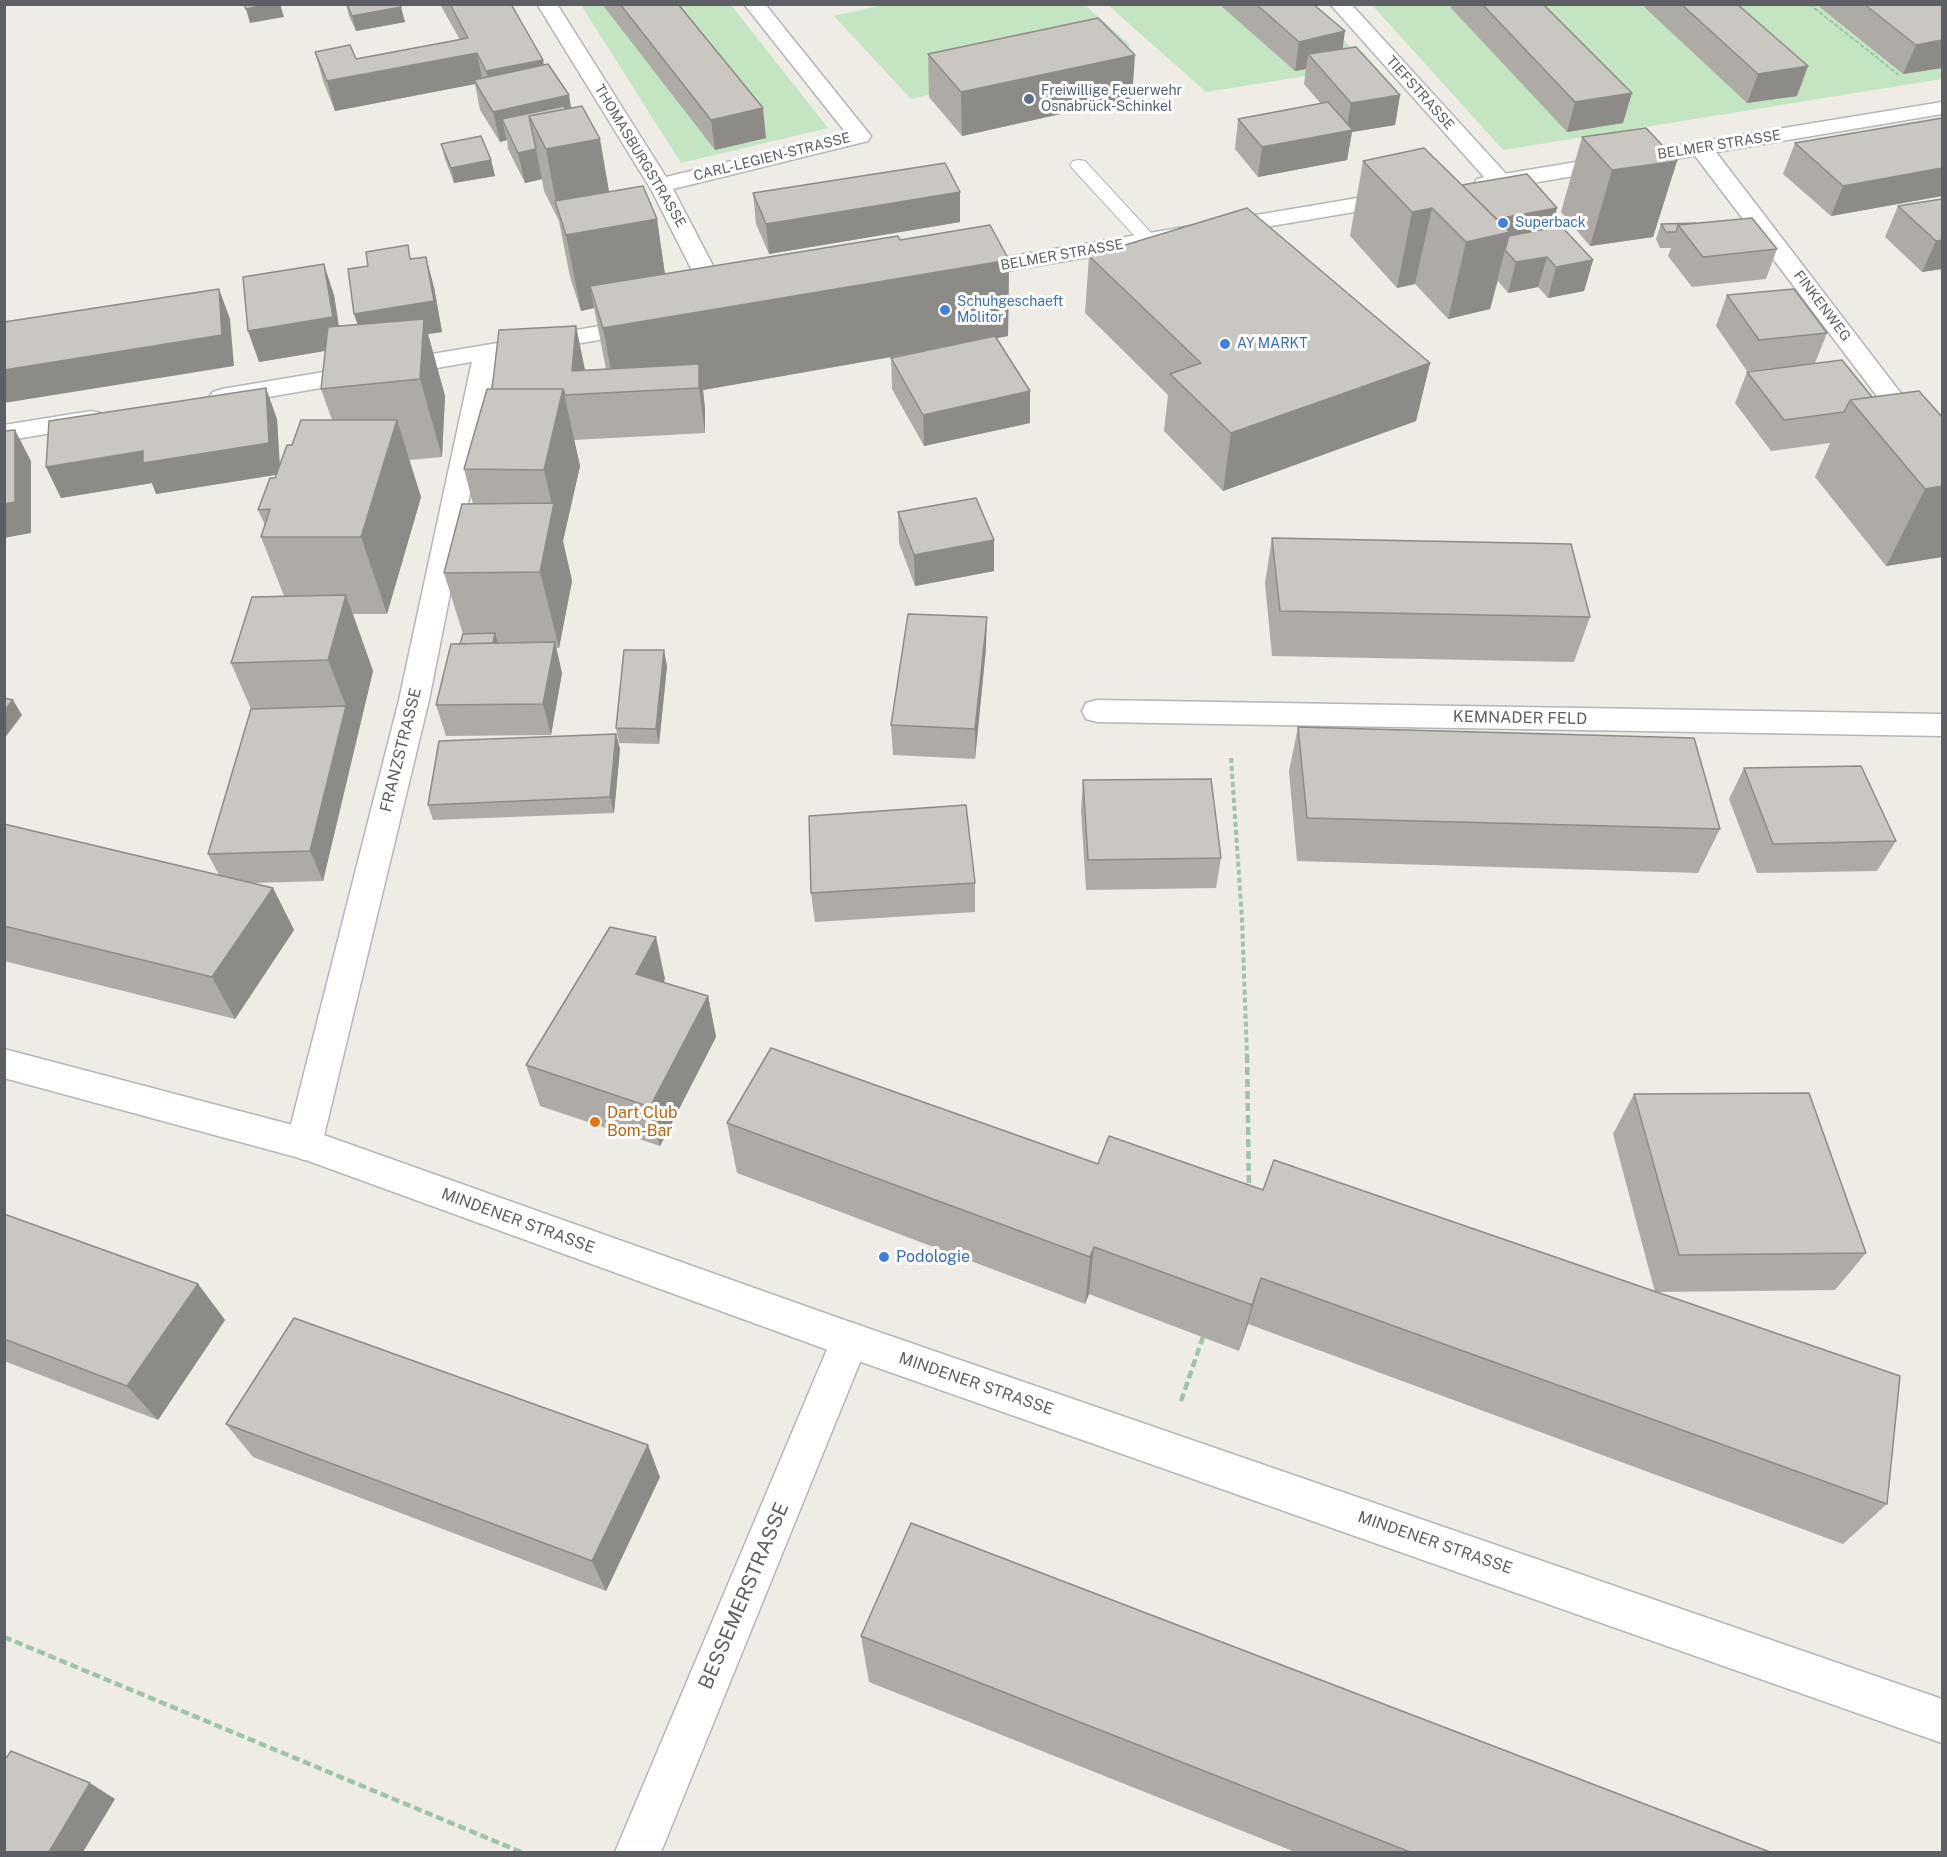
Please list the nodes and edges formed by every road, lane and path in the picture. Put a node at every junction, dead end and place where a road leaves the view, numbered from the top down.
1 (547, 4) edge
2 (754, 4) edge
3 (1340, 4) edge
4 (1809, 4) edge
5 (1907, 82) dead end
6 (1942, 108) edge
7 (1701, 148) junction
8 (1079, 165) dead end
9 (1500, 181) junction
10 (660, 185) junction
11 (1465, 187) edge
12 (1418, 195) edge
13 (1148, 240) junction
14 (944, 275) edge
15 (725, 312) edge
16 (668, 322) edge
17 (486, 352) junction
18 (201, 400) edge
19 (109, 416) edge
20 (4, 433) edge
21 (1942, 464) edge
22 (1097, 711) dead end
23 (1227, 712) junction
24 (1942, 725) edge
25 (4, 1063) edge
26 (304, 1144) junction
27 (1249, 1192) edge
28 (1203, 1336) edge
29 (850, 1340) junction
30 (1165, 1449) junction
31 (4, 1637) edge
32 (1942, 1721) edge
33 (521, 1852) edge
34 (638, 1852) edge

1 - 10 street, THOMASBURGSTRASSE
2 - 10 street, CARL-LEGIEN-STRASSE
3 - 9 street, TIEFSTRASSE
4 - 5 path
6 - 7 street, BELMER STRASSE
7 - 9 street, BELMER STRASSE
7 - 21 street, FINKENWEG
8 - 13 lane
9 - 11 street, BELMER STRASSE
10 - 15 street, THOMASBURGSTRASSE
12 - 13 street, BELMER STRASSE
13 - 14 street, BELMER STRASSE
16 - 17 street
17 - 18 street
17 - 26 street, FRANZSTRASSE
19 - 20 street
22 - 23 street, KEMNADER FELD
23 - 24 street, KEMNADER FELD
23 - 27 path
25 - 26 street, MINDENER STRASSE
26 - 29 street, MINDENER STRASSE
28 - 30 path
29 - 30 street, MINDENER STRASSE
29 - 34 street, BESSEMERSTRASSE
30 - 32 street, MINDENER STRASSE
31 - 33 path

